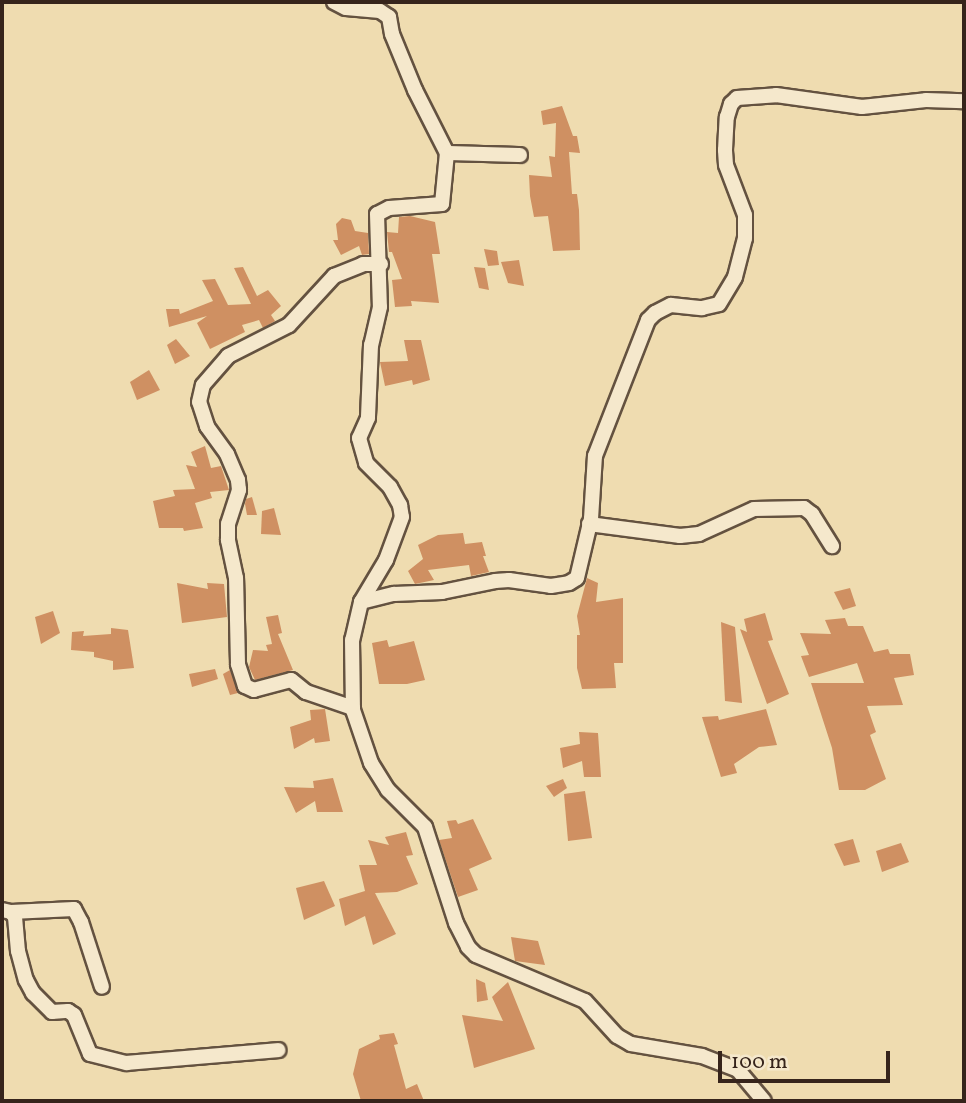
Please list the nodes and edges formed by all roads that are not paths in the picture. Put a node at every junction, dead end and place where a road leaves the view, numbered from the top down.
1 (334, 2) edge
2 (964, 101) edge
3 (447, 153) junction
4 (520, 155) dead end
5 (381, 264) junction
6 (589, 524) junction
7 (832, 546) dead end
8 (361, 602) junction
9 (352, 708) junction
10 (6, 911) edge
11 (102, 987) dead end
12 (278, 1050) dead end
13 (764, 1101) edge

1 - 3 street
2 - 6 street
3 - 4 street
3 - 5 street
5 - 8 street
5 - 9 street
6 - 7 street
6 - 8 street
8 - 9 street
9 - 13 street
10 - 11 street
10 - 12 street

